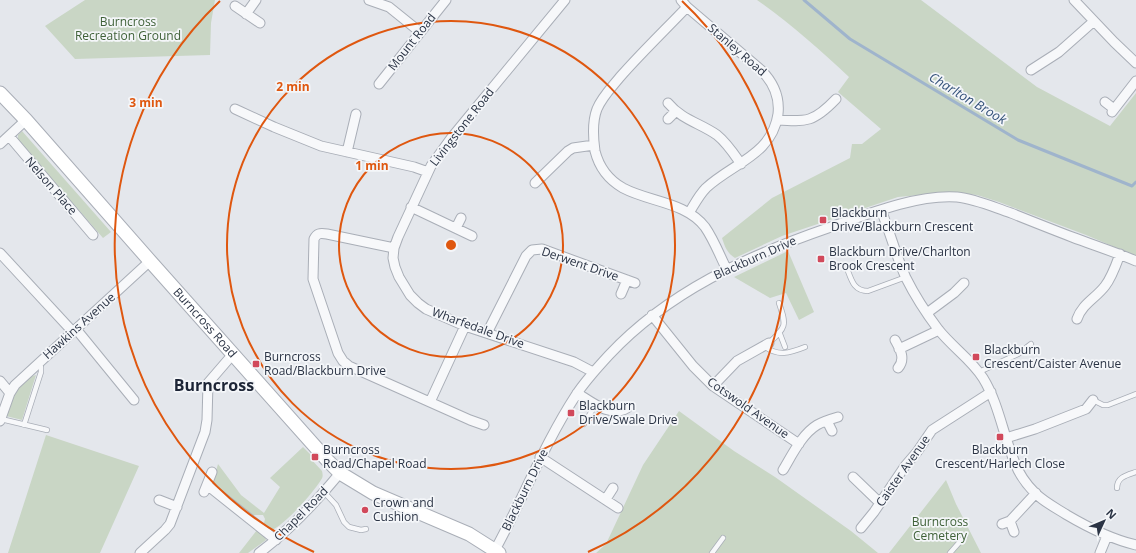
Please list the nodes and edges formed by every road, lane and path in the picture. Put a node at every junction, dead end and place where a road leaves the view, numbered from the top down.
1 (256, 0) edge
2 (369, 0) edge
3 (446, 0) edge
4 (565, 0) edge
5 (1074, 0) edge
6 (684, 3) edge
7 (234, 6) dead end
8 (246, 14) junction
9 (1094, 21) junction
10 (260, 23) dead end
11 (420, 32) junction
12 (1136, 63) edge
13 (1036, 71) dead end
14 (1136, 81) edge
15 (379, 84) dead end
16 (0, 93) edge
17 (836, 99) dead end
18 (1105, 102) dead end
19 (668, 103) dead end
20 (235, 109) dead end
21 (676, 111) junction
22 (356, 114) dead end
23 (668, 119) dead end
24 (26, 120) junction
25 (777, 120) junction
26 (9, 136) junction
27 (0, 144) edge
28 (594, 145) junction
29 (347, 152) junction
30 (741, 164) junction
31 (428, 172) junction
32 (535, 183) dead end
33 (411, 207) junction
34 (881, 210) junction
35 (689, 213) junction
36 (461, 218) dead end
37 (456, 228) junction
38 (93, 235) dead end
39 (472, 236) dead end
40 (394, 248) junction
41 (0, 253) edge
42 (1120, 254) junction
43 (150, 261) junction
44 (1136, 261) edge
45 (728, 270) junction
46 (848, 271) dead end
47 (906, 277) junction
48 (964, 283) dead end
49 (622, 294) dead end
50 (779, 303) dead end
51 (927, 313) junction
52 (652, 316) junction
53 (1076, 318) dead end
54 (465, 326) junction
55 (939, 330) junction
56 (74, 331) junction
57 (487, 333) junction
58 (780, 334) junction
59 (1031, 344) dead end
60 (764, 346) junction
61 (785, 347) dead end
62 (805, 347) dead end
63 (233, 354) junction
64 (762, 358) dead end
65 (38, 363) junction
66 (898, 368) dead end
67 (594, 372) junction
68 (979, 372) junction
69 (0, 382) edge
70 (712, 386) junction
71 (991, 392) junction
72 (10, 393) junction
73 (577, 393) junction
74 (1136, 394) edge
75 (134, 400) dead end
76 (1093, 400) joint
77 (430, 402) junction
78 (596, 404) junction
79 (627, 408) dead end
80 (838, 417) dead end
81 (0, 420) edge
82 (827, 421) junction
83 (584, 424) dead end
84 (24, 425) junction
85 (484, 425) dead end
86 (47, 430) dead end
87 (832, 432) dead end
88 (1006, 438) junction
89 (799, 444) junction
90 (540, 457) junction
91 (783, 470) dead end
92 (212, 472) dead end
93 (340, 472) junction
94 (1136, 472) edge
95 (853, 477) dead end
96 (613, 488) dead end
97 (1117, 488) dead end
98 (324, 492) junction
99 (1036, 493) junction
100 (606, 499) junction
101 (159, 500) dead end
102 (880, 503) junction
103 (177, 508) junction
104 (618, 508) dead end
105 (861, 528) dead end
106 (366, 529) dead end
107 (1014, 532) dead end
108 (964, 536) dead end
109 (1107, 536) junction
110 (723, 538) dead end
111 (276, 540) junction
112 (1136, 545) edge
113 (497, 552) edge
114 (140, 553) edge
115 (259, 553) edge
116 (712, 553) edge
117 (950, 553) edge
118 (1100, 553) edge

1 - 8 street
2 - 11 street
3 - 11 street, Mount Road
4 - 31 street, Livingstone Road
5 - 9 street
6 - 25 street, Stanley Road
6 - 28 street
7 - 8 street
8 - 10 street
9 - 12 street
9 - 13 street
11 - 15 street, Mount Road
14 - 18 street
16 - 24 main road, Burncross Road
17 - 25 street
19 - 21 street
20 - 29 street, Livingstone Road
21 - 23 street
21 - 30 street
22 - 29 street
24 - 26 street
24 - 43 main road, Burncross Road
25 - 30 street, Stanley Road
26 - 27 street
26 - 38 street, Nelson Place
28 - 32 street
28 - 35 street
29 - 31 street, Livingstone Road
30 - 35 street, Stanley Road
31 - 33 street, Wharfedale Drive
33 - 37 street
33 - 40 street, Wharfedale Drive
34 - 42 street, Blackburn Drive
34 - 45 street, Blackburn Drive
34 - 47 street
35 - 45 street
36 - 37 street
37 - 39 street
40 - 54 street, Wharfedale Drive
40 - 77 street
41 - 56 street
42 - 44 street, Blackburn Drive
42 - 53 street
43 - 56 street, Hawkins Avenue
43 - 63 main road, Burncross Road
45 - 52 street, Blackburn Drive
46 - 47 lane
47 - 51 street
48 - 51 street
49 - 57 street, Derwent Drive
50 - 58 lane
51 - 55 street
52 - 67 street, Blackburn Drive
52 - 70 street, Cotswold Avenue
54 - 57 street, Wharfedale Drive
54 - 77 street
55 - 66 street
55 - 68 street
56 - 65 street, Hawkins Avenue
56 - 75 street
57 - 67 street, Wharfedale Drive
58 - 60 lane
58 - 61 lane
59 - 68 lane
60 - 62 lane
60 - 64 street
60 - 70 street
63 - 93 main road, Burncross Road
63 - 103 street
65 - 72 street, Hawkins Avenue
65 - 84 lane
67 - 73 street, Blackburn Drive
68 - 71 street
69 - 72 street
70 - 89 street, Cotswold Avenue
71 - 88 street
71 - 102 street, Caister Avenue
72 - 81 street
73 - 78 street
73 - 90 street, Blackburn Drive
74 - 76 lane
76 - 88 street
77 - 85 street
78 - 79 street
78 - 83 lane
80 - 82 street, Cotswold Avenue
81 - 84 lane
82 - 87 street
82 - 89 street, Cotswold Avenue
84 - 86 lane
88 - 99 street
89 - 91 street, Cotswold Avenue
90 - 100 street
90 - 113 street, Blackburn Drive
92 - 111 street
93 - 98 street, Chapel Road
93 - 113 main road, Burncross Road
94 - 97 lane
95 - 102 street
96 - 100 street
98 - 106 lane
98 - 111 street, Chapel Road
99 - 107 street
99 - 109 street
100 - 104 street
101 - 103 street
102 - 105 street, Caister Avenue
103 - 114 street
108 - 117 lane
109 - 112 street
109 - 118 street
110 - 116 lane
111 - 115 street, Chapel Road

